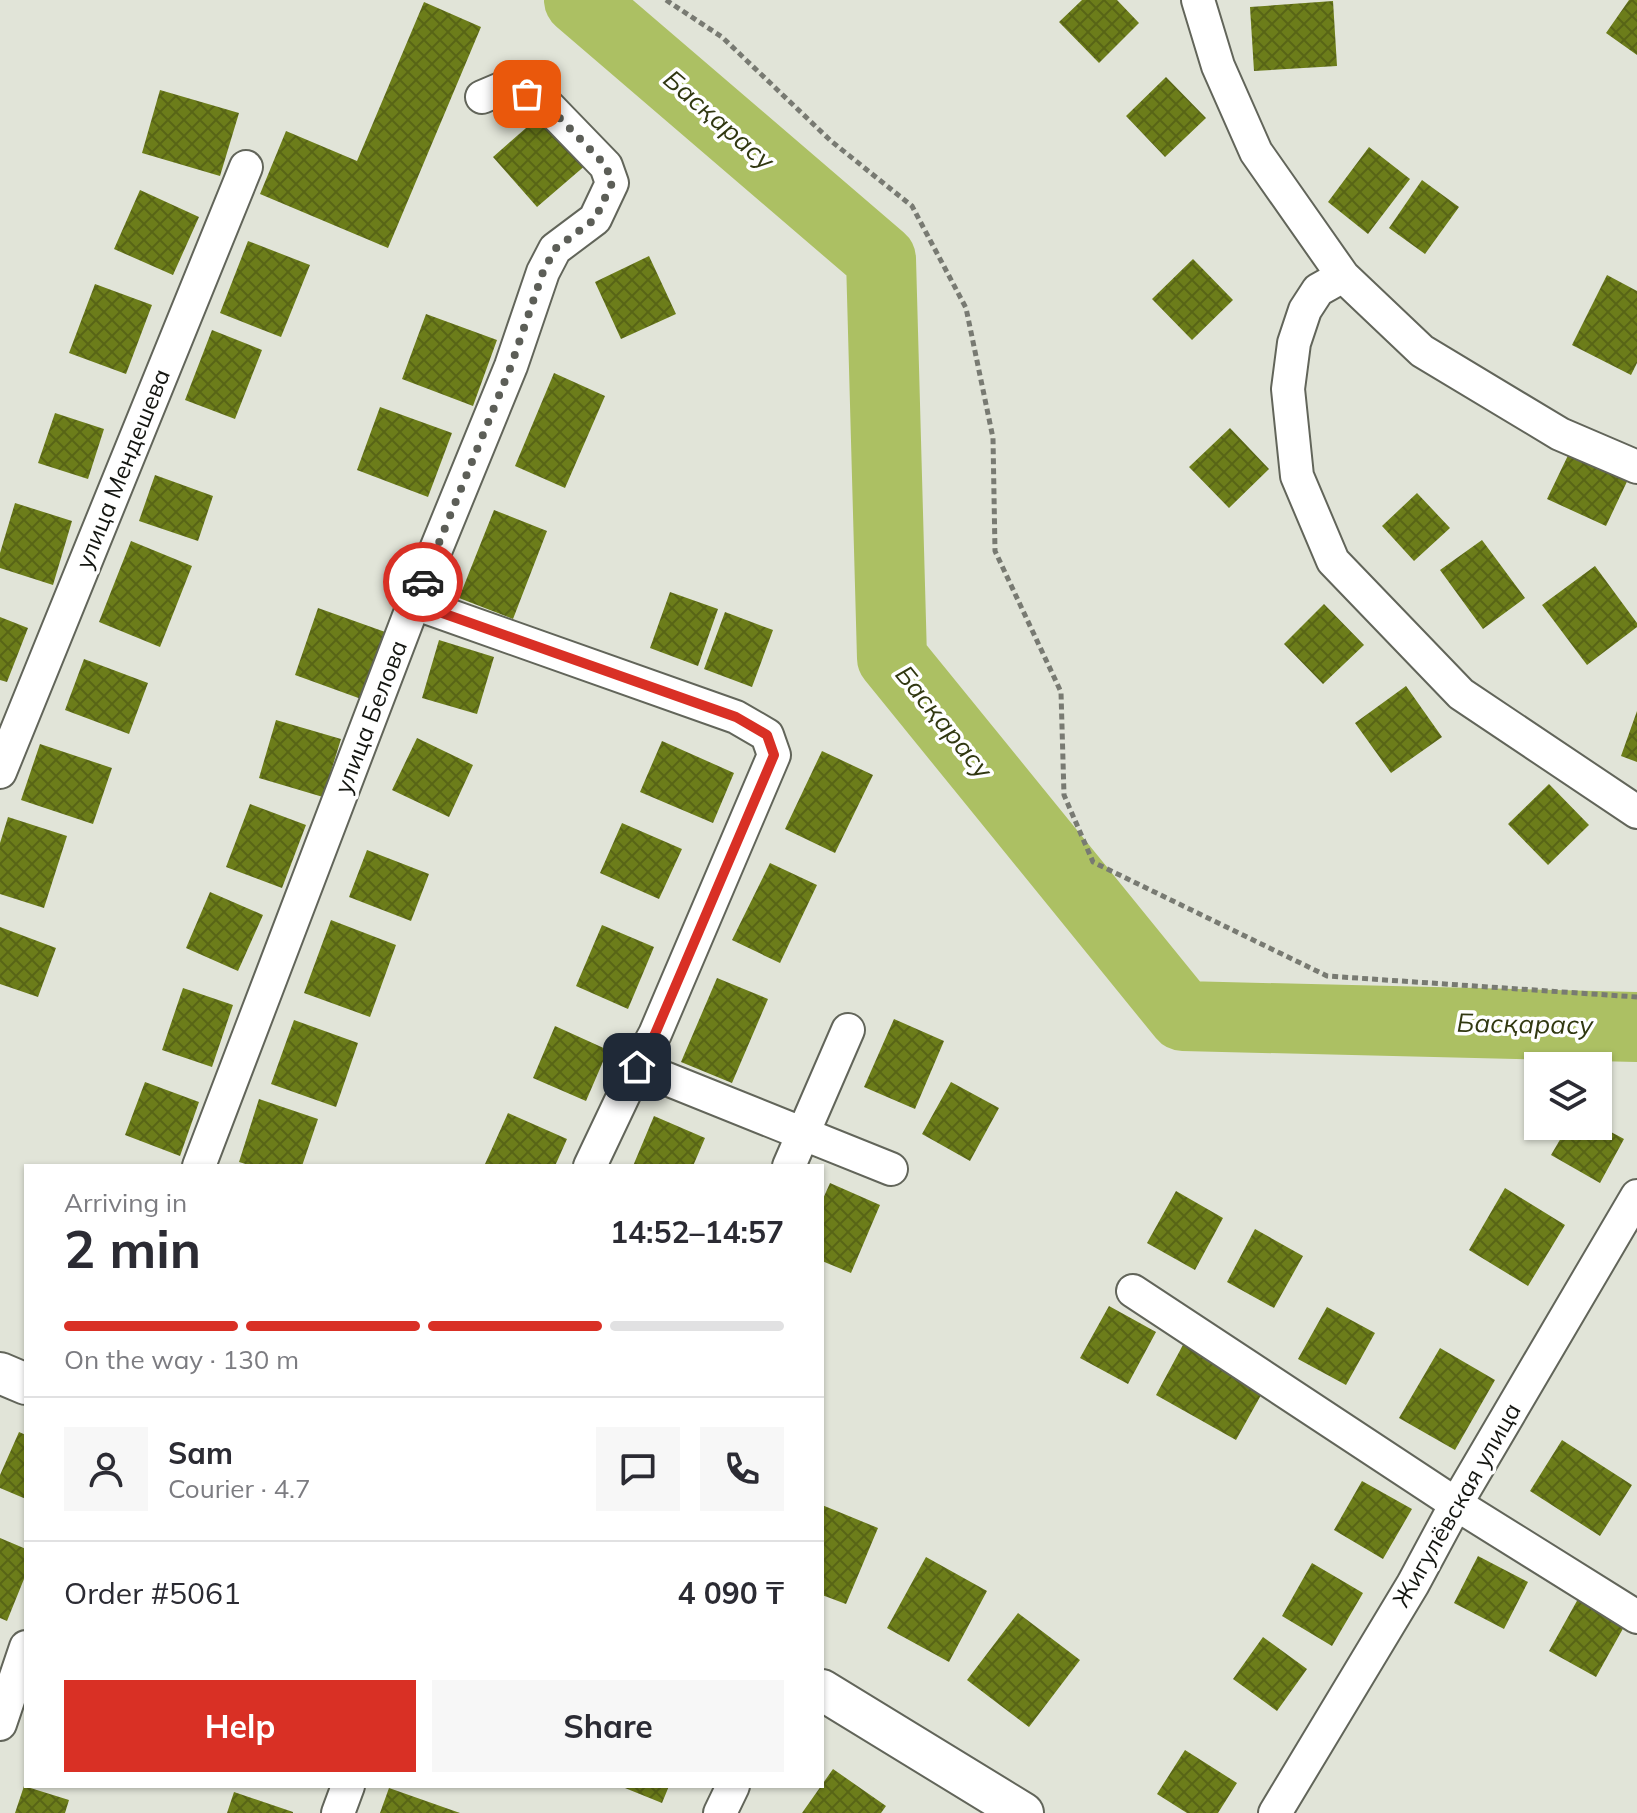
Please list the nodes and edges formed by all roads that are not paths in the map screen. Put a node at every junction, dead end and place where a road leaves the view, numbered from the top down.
1 (1198, 0) edge
2 (482, 97) dead end
3 (246, 167) dead end
4 (1343, 276) junction
5 (1637, 467) edge
6 (414, 603) junction
7 (0, 772) edge
8 (1637, 812) edge
9 (848, 1030) dead end
10 (637, 1067) junction
11 (803, 1134) junction
12 (200, 1164) edge
13 (591, 1164) edge
14 (790, 1164) edge
15 (891, 1169) dead end
16 (1637, 1196) edge
17 (1133, 1291) dead end
18 (0, 1373) edge
19 (24, 1383) edge
20 (1456, 1504) junction
21 (1637, 1617) edge
22 (24, 1653) edge
23 (824, 1691) edge
24 (0, 1724) edge
25 (347, 1788) edge
26 (732, 1788) edge
27 (338, 1813) edge
28 (720, 1813) edge
29 (1023, 1813) edge
30 (1275, 1813) edge

1 - 4 street
2 - 6 street, улица Белова
3 - 7 street, улица Мендешева
4 - 5 street
4 - 8 street
6 - 10 street
6 - 12 street, улица Белова
9 - 11 street
10 - 11 street
10 - 13 street
11 - 14 street
11 - 15 street
16 - 20 street, Жигулёвская улица
17 - 20 street
18 - 19 street
20 - 21 street
20 - 30 street, Жигулёвская улица
22 - 24 street
23 - 29 street
25 - 27 street
26 - 28 street

